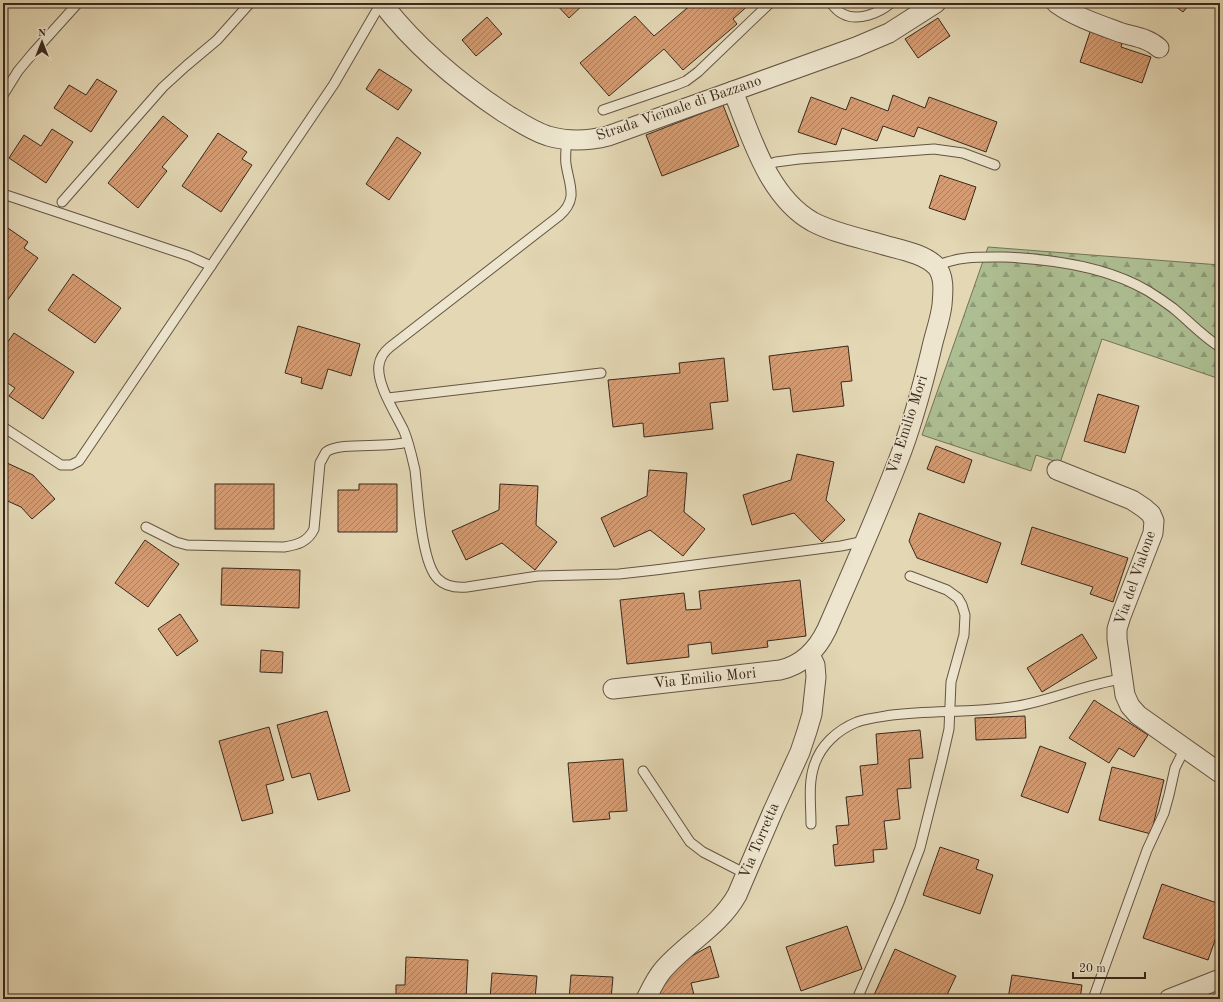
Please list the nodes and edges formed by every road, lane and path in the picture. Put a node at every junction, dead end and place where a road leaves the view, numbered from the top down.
1 (78, 3) edge
2 (250, 3) edge
3 (381, 3) edge
4 (770, 3) edge
5 (831, 3) edge
6 (891, 3) edge
7 (936, 3) edge
8 (1056, 3) edge
9 (1159, 48) dead end
10 (734, 91) junction
11 (3, 95) edge
12 (603, 110) dead end
13 (567, 140) junction
14 (995, 165) dead end
15 (764, 166) junction
16 (3, 194) edge
17 (62, 202) dead end
18 (211, 266) junction
19 (936, 266) junction
20 (1220, 347) edge
21 (601, 373) dead end
22 (388, 398) junction
23 (3, 427) edge
24 (407, 442) junction
25 (1057, 470) dead end
26 (146, 527) dead end
27 (865, 541) junction
28 (910, 576) dead end
29 (810, 655) junction
30 (1123, 679) junction
31 (613, 689) dead end
32 (950, 711) junction
33 (1185, 748) junction
34 (643, 771) dead end
35 (1220, 772) edge
36 (811, 824) dead end
37 (746, 874) junction
38 (1220, 979) edge
39 (646, 999) edge
40 (857, 999) edge
41 (1093, 999) edge
42 (1170, 999) edge

1 - 11 lane
2 - 17 lane
3 - 13 street, Strada Vicinale di Bazzano
3 - 18 lane
4 - 12 lane
5 - 6 lane
7 - 10 street, Strada Vicinale di Bazzano
8 - 9 street
10 - 13 street, Strada Vicinale di Bazzano
10 - 15 street
13 - 22 lane
14 - 15 lane
15 - 19 street
16 - 18 lane
18 - 23 lane
19 - 20 lane
19 - 27 street, Via Emilio Mori
21 - 22 lane
22 - 24 lane
24 - 26 lane
24 - 27 lane
25 - 30 street, Via del Vialone
27 - 29 street, Via Emilio Mori
28 - 32 lane
29 - 31 street, Via Emilio Mori
29 - 37 street, Via Torretta
30 - 32 lane
30 - 33 street, Via del Vialone
32 - 36 lane
32 - 40 lane
33 - 35 street, Via del Vialone
33 - 41 lane
34 - 37 lane
37 - 39 street, Via Torretta
38 - 42 street

